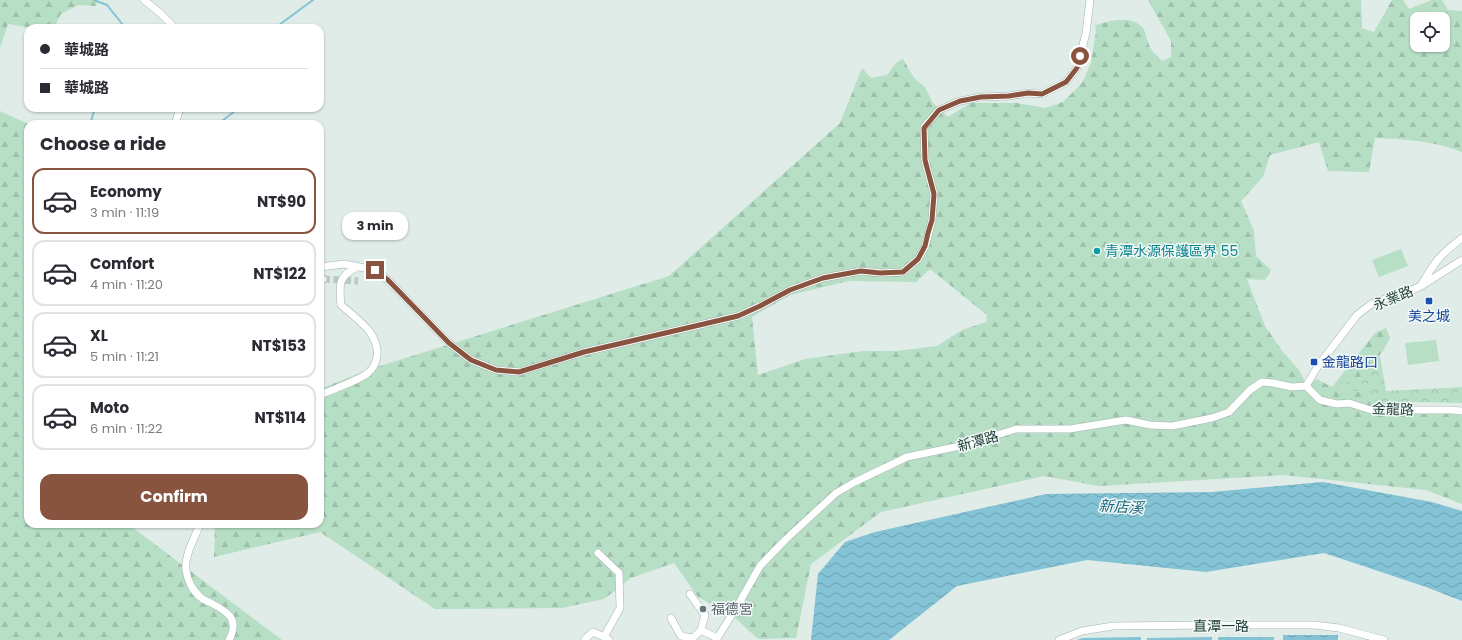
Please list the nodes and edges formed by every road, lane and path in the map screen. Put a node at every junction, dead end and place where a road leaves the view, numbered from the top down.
1 (144, 0) edge
2 (1090, 0) edge
3 (171, 24) edge
4 (1462, 238) edge
5 (1462, 260) edge
6 (324, 266) edge
7 (357, 267) junction
8 (1421, 286) junction
9 (1306, 386) junction
10 (324, 392) edge
11 (1462, 411) edge
12 (198, 528) edge
13 (598, 553) dead end
14 (690, 594) dead end
15 (672, 618) dead end
16 (701, 630) junction
17 (585, 639) edge
18 (607, 639) edge
19 (716, 639) edge
20 (230, 640) edge
21 (1059, 640) edge
22 (1384, 640) edge

1 - 3 street
2 - 7 street
4 - 8 street
5 - 8 street, 永業路
6 - 7 street
7 - 10 street
8 - 9 street, 永業路
9 - 11 street, 金龍路
9 - 19 street, 新潭路
12 - 20 street
13 - 18 street
14 - 16 street
15 - 16 street
16 - 19 street
17 - 18 street
21 - 22 street, 直潭一路

